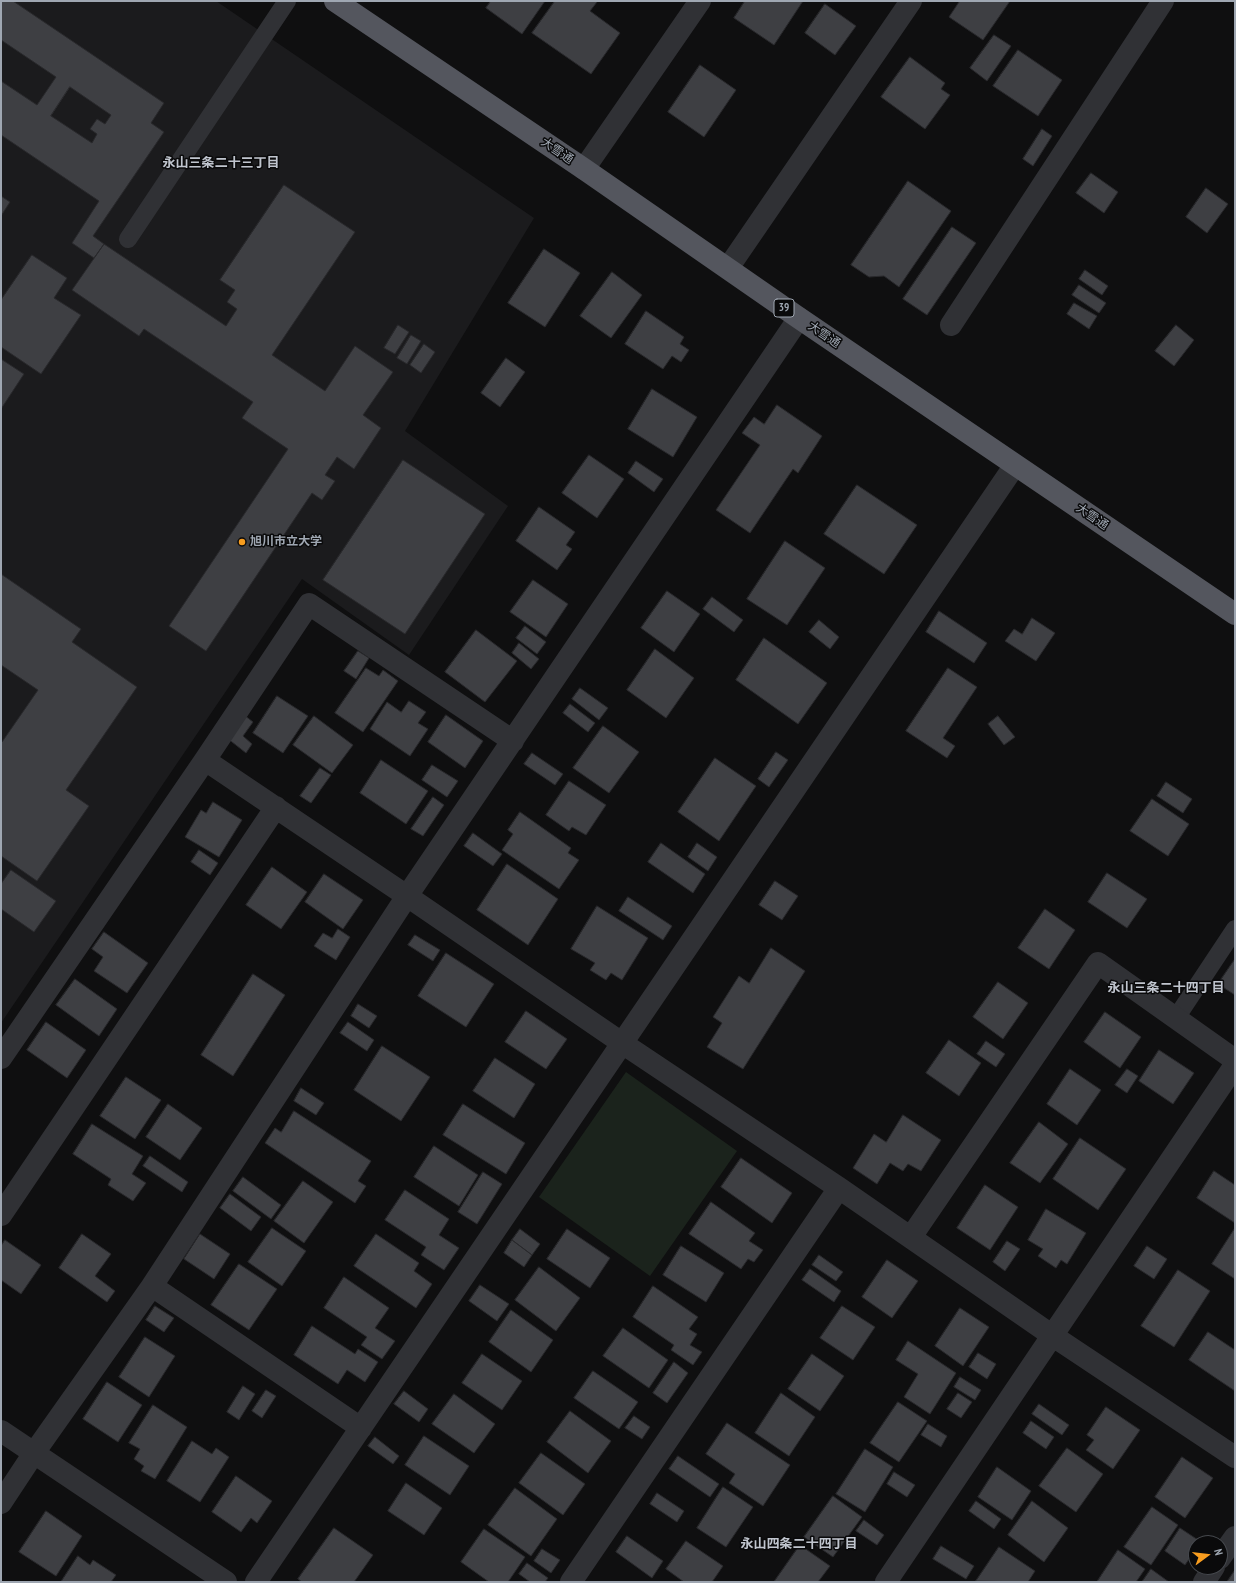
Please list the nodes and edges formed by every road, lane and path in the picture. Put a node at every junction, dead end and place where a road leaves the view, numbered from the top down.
1 (287, 1) edge
2 (334, 1) edge
3 (700, 1) edge
4 (911, 1) edge
5 (1163, 1) edge
6 (584, 169) junction
7 (128, 239) dead end
8 (728, 268) junction
9 (799, 318) junction
10 (951, 325) dead end
11 (1015, 465) junction
12 (1235, 614) edge
13 (513, 741) junction
14 (205, 760) junction
15 (276, 807) junction
16 (407, 896) junction
17 (1235, 929) edge
18 (1176, 1018) junction
19 (622, 1043) junction
20 (1, 1058) edge
21 (1235, 1060) edge
22 (1235, 1065) edge
23 (839, 1188) junction
24 (1, 1215) edge
25 (911, 1237) junction
26 (152, 1286) junction
27 (1053, 1336) junction
28 (360, 1428) junction
29 (1, 1430) edge
30 (34, 1453) junction
31 (1235, 1458) edge
32 (1, 1503) edge
33 (1235, 1537) edge
34 (1228, 1547) edge
35 (226, 1582) edge
36 (256, 1582) edge
37 (571, 1582) edge
38 (886, 1582) edge

1 - 7 lane
2 - 6 highway, 大雪通 / 39
3 - 6 street
4 - 8 street
5 - 10 street
6 - 8 highway, 大雪通 / 39
8 - 9 highway, 大雪通 / 39
9 - 11 highway, 大雪通 / 39
9 - 13 street
11 - 12 highway, 大雪通 / 39
11 - 19 street
13 - 14 street
13 - 16 street
14 - 15 street
14 - 20 street
15 - 16 street
15 - 24 street
16 - 19 street
16 - 26 street
17 - 18 lane
18 - 21 street
18 - 25 street
19 - 23 street
19 - 28 street
22 - 27 street
23 - 25 street
23 - 37 street
25 - 27 street
26 - 28 street
26 - 30 street
27 - 31 street
27 - 38 street
28 - 36 street
29 - 30 street
30 - 32 street
30 - 35 street
33 - 34 street

